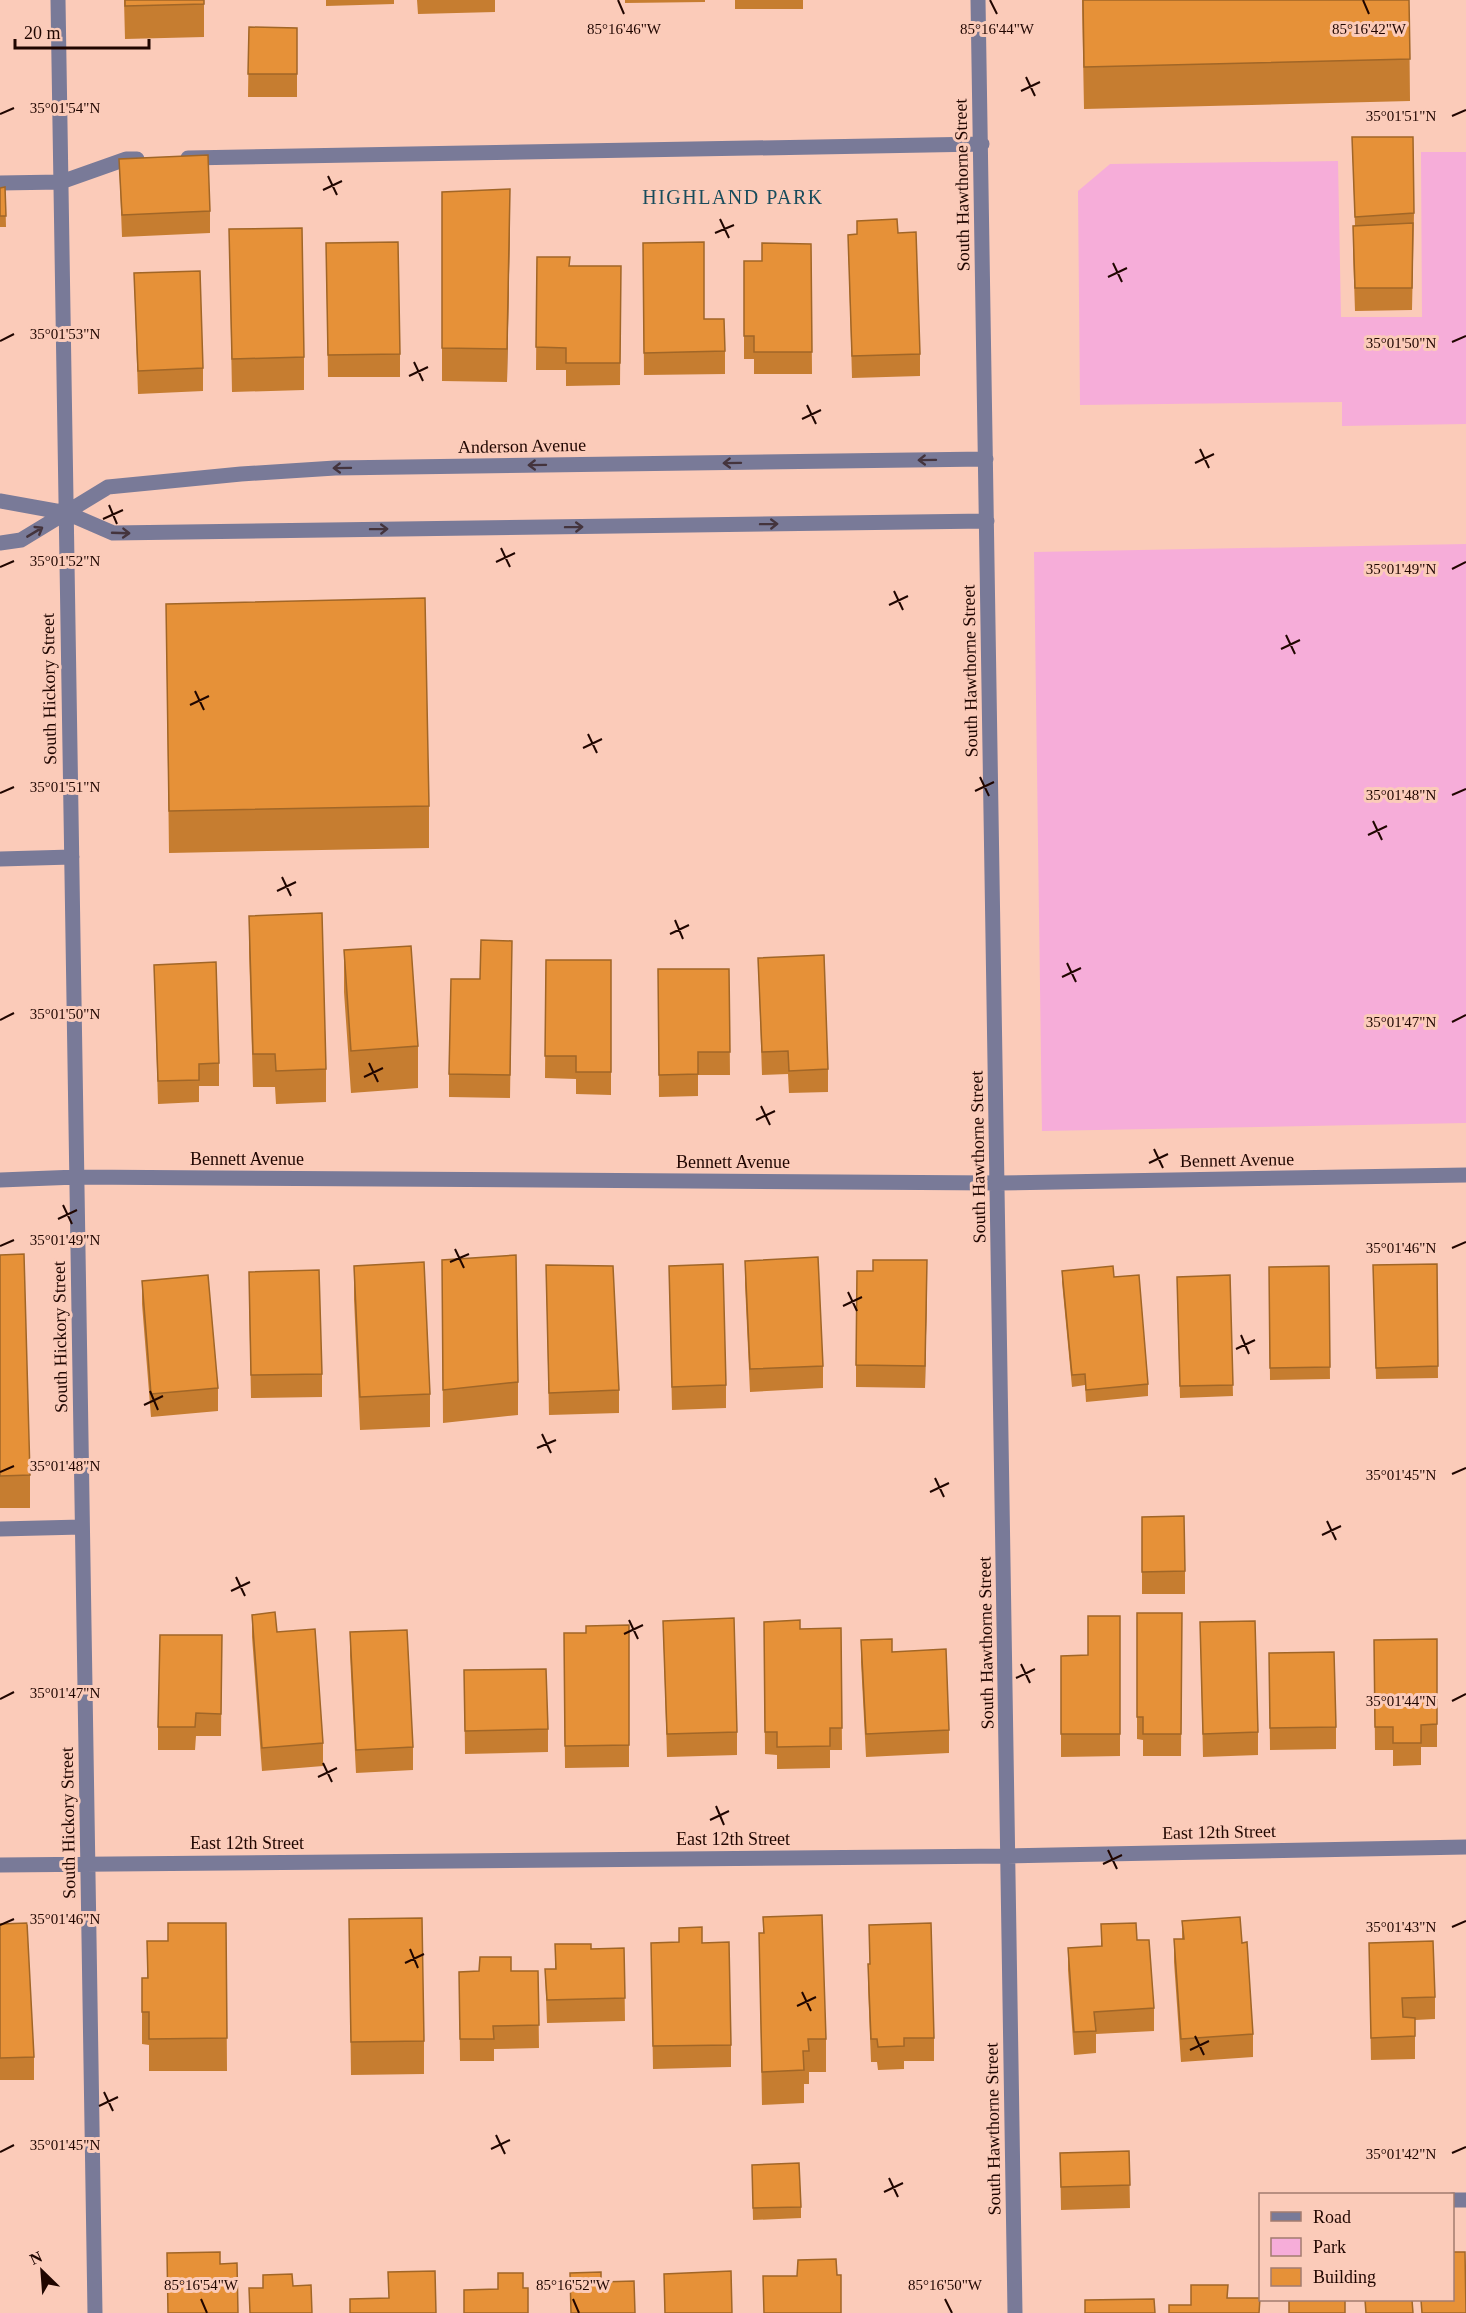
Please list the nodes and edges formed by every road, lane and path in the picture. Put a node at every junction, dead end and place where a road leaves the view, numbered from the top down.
1 (58, 0) edge
2 (978, 0) edge
3 (982, 144) junction
4 (150, 159) edge
5 (174, 159) edge
6 (61, 182) junction
7 (0, 183) edge
8 (986, 459) junction
9 (0, 501) edge
10 (67, 513) junction
11 (987, 521) junction
12 (0, 543) edge
13 (72, 857) junction
14 (0, 859) edge
15 (1466, 1175) edge
16 (77, 1178) junction
17 (0, 1180) edge
18 (998, 1183) junction
19 (82, 1527) junction
20 (0, 1529) edge
21 (1466, 1847) edge
22 (1008, 1856) junction
23 (88, 1863) junction
24 (0, 1865) edge
25 (95, 2313) edge
26 (1015, 2313) edge

1 - 6 street, South Hickory Street
2 - 3 street, South Hawthorne Street
3 - 5 street
3 - 8 street, South Hawthorne Street
4 - 6 street
6 - 7 street
6 - 10 street, South Hickory Street
8 -> 10 street, Anderson Avenue
8 - 11 street, South Hawthorne Street
9 - 10 street
10 -> 11 street
12 -> 10 street, Anderson Avenue
10 - 13 street, South Hickory Street
11 - 18 street, South Hawthorne Street
13 - 14 street
13 - 16 street, South Hickory Street
15 - 18 street, Bennett Avenue
16 - 17 street, Bennett Avenue
16 - 18 street, Bennett Avenue
16 - 19 street, South Hickory Street
18 - 22 street, South Hawthorne Street
19 - 20 street
19 - 23 street, South Hickory Street
21 - 22 street, East 12th Street
22 - 23 street, East 12th Street
22 - 26 street, South Hawthorne Street
23 - 24 street, East 12th Street
23 - 25 street, South Hickory Street

